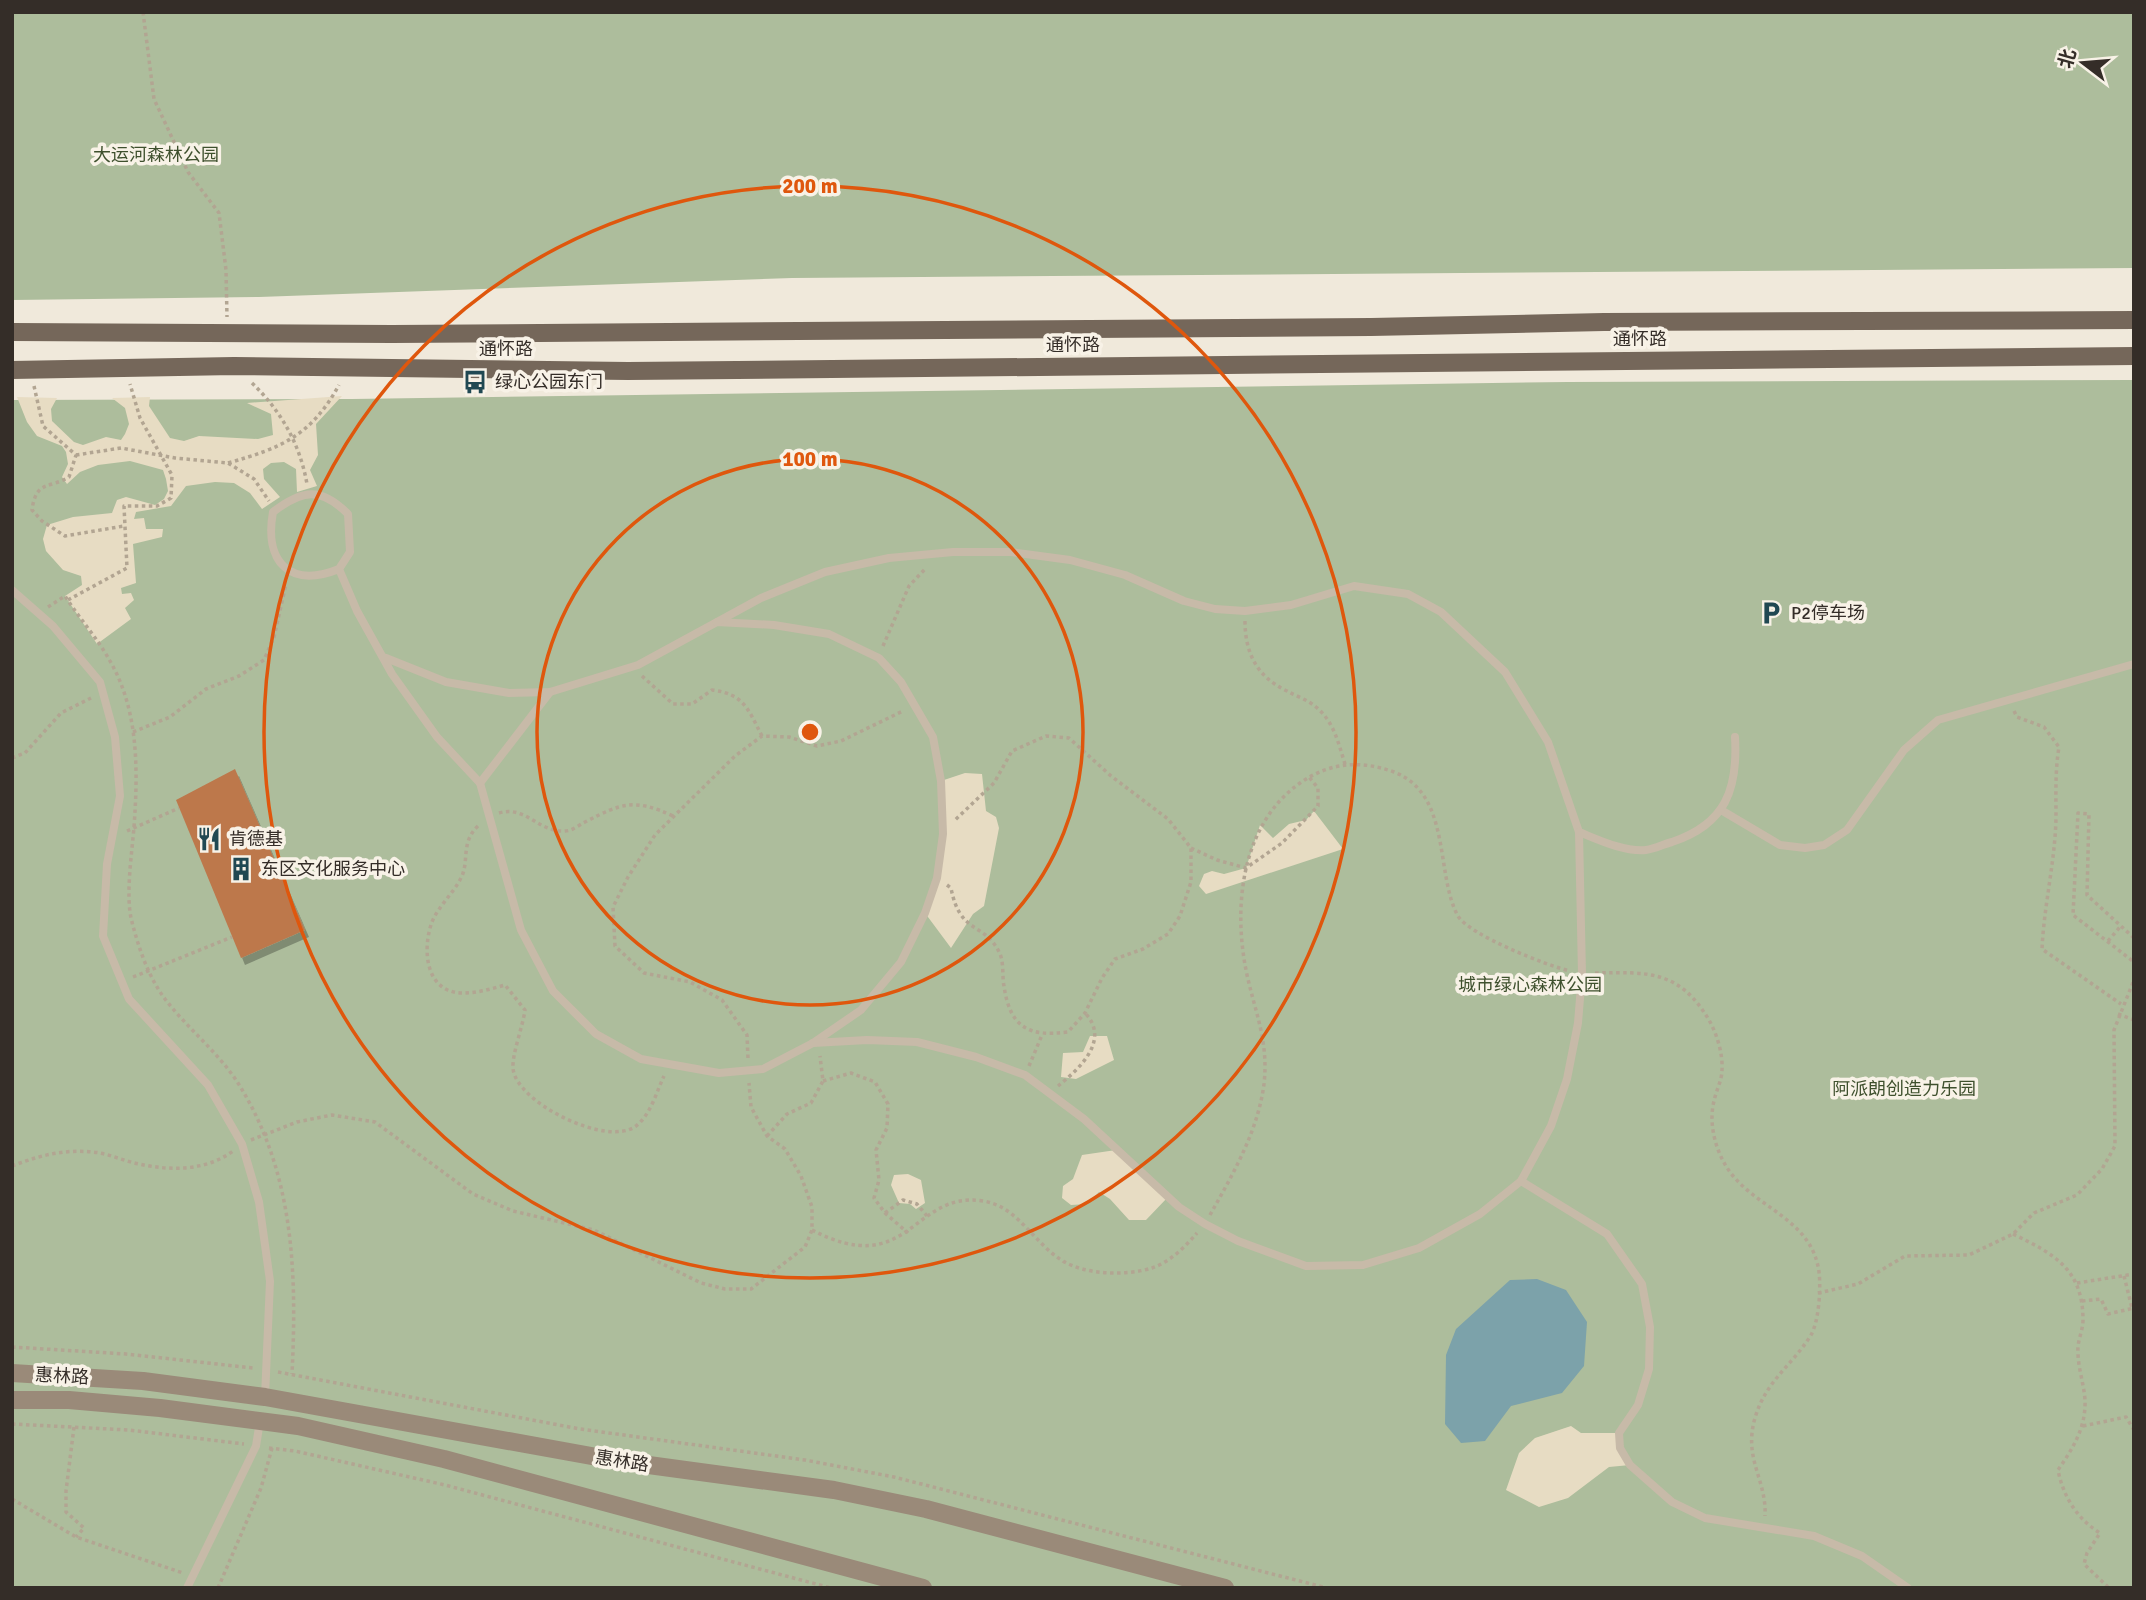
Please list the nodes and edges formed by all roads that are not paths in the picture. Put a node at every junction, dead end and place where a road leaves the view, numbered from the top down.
1 (2134, 320) edge
2 (12, 332) edge
3 (2134, 356) edge
4 (12, 370) edge
5 (339, 569) junction
6 (12, 590) edge
7 (717, 622) junction
8 (386, 659) junction
9 (2134, 664) edge
10 (550, 692) junction
11 (1735, 737) dead end
12 (480, 783) junction
13 (1721, 810) junction
14 (1579, 832) junction
15 (813, 1044) junction
16 (1521, 1181) junction
17 (12, 1373) edge
18 (265, 1397) junction
19 (12, 1400) edge
20 (261, 1419) junction
21 (187, 1588) edge
22 (923, 1588) edge
23 (1225, 1588) edge
24 (1908, 1588) edge

1 - 2 main road, 通怀路
3 - 4 main road, 通怀路
5 - 5 lane
5 - 8 lane
6 - 18 lane
7 - 10 lane
7 - 14 lane
7 - 15 lane
8 - 10 lane
8 - 12 lane
9 - 13 lane
10 - 12 lane
11 - 13 lane
12 - 15 lane
13 - 14 lane
14 - 16 lane
15 - 16 lane
16 - 24 lane
17 - 18 main road, 惠林路
18 - 23 main road, 惠林路
19 - 20 main road, 惠林路
20 - 21 lane
20 - 22 main road, 惠林路

